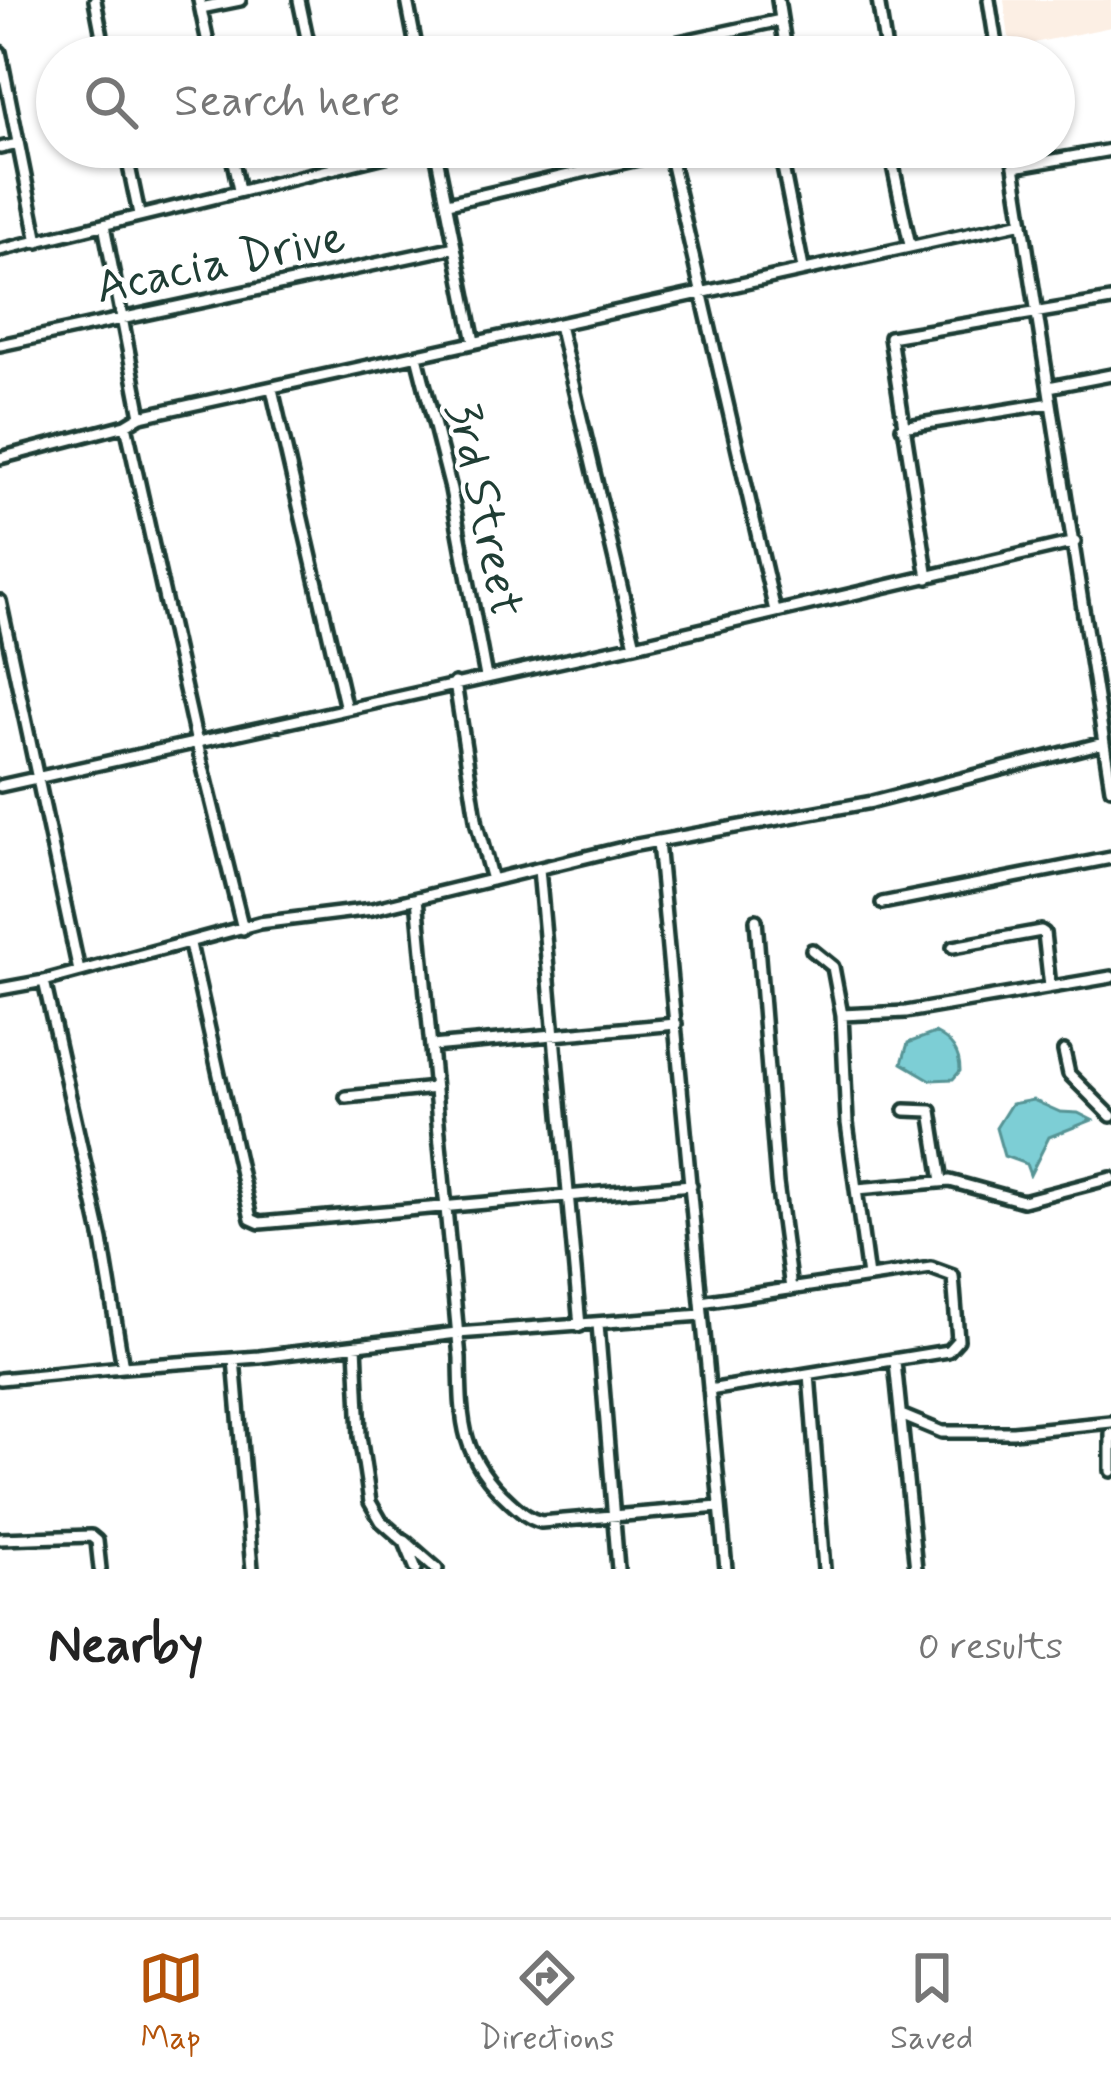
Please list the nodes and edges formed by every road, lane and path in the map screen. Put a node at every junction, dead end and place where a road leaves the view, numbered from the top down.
1 (94, 0) edge
2 (241, 0) edge
3 (298, 0) edge
4 (407, 0) edge
5 (778, 0) edge
6 (878, 0) edge
7 (989, 0) edge
8 (200, 4) edge
9 (781, 20) junction
10 (102, 36) edge
11 (207, 36) edge
12 (306, 36) edge
13 (414, 36) edge
14 (707, 36) edge
15 (784, 36) edge
16 (884, 36) edge
17 (995, 36) edge
18 (0, 52) edge
19 (18, 144) junction
20 (0, 148) edge
21 (1111, 150) edge
22 (1075, 156) edge
23 (129, 168) edge
24 (234, 168) edge
25 (331, 168) edge
26 (440, 168) edge
27 (598, 168) edge
28 (672, 168) edge
29 (783, 168) edge
30 (894, 168) edge
31 (1014, 168) edge
32 (239, 190) junction
33 (448, 202) junction
34 (139, 214) junction
35 (1023, 222) junction
36 (104, 225) junction
37 (38, 242) junction
38 (910, 245) junction
39 (455, 247) junction
40 (0, 250) edge
41 (803, 268) junction
42 (699, 294) junction
43 (1111, 300) edge
44 (1036, 312) junction
45 (122, 317) junction
46 (559, 325) junction
47 (1, 341) edge
48 (474, 342) junction
49 (417, 356) junction
50 (1111, 375) edge
51 (1049, 387) junction
52 (272, 389) junction
53 (1051, 403) junction
54 (141, 416) junction
55 (126, 425) junction
56 (902, 427) junction
57 (0, 458) edge
58 (1075, 542) junction
59 (928, 578) junction
60 (0, 601) edge
61 (776, 611) junction
62 (635, 645) junction
63 (486, 677) junction
64 (455, 683) junction
65 (346, 710) junction
66 (197, 743) junction
67 (1103, 743) junction
68 (38, 777) junction
69 (0, 786) edge
70 (1111, 788) edge
71 (658, 842) junction
72 (1111, 858) edge
73 (539, 869) junction
74 (492, 880) junction
75 (417, 898) junction
76 (882, 903) dead end
77 (756, 920) dead end
78 (243, 929) junction
79 (190, 944) junction
80 (953, 946) dead end
81 (812, 950) dead end
82 (79, 971) junction
83 (1111, 977) edge
84 (44, 981) junction
85 (1050, 987) junction
86 (0, 989) edge
87 (842, 1015) junction
88 (676, 1024) junction
89 (555, 1037) junction
90 (431, 1046) junction
91 (1064, 1051) dead end
92 (435, 1088) junction
93 (346, 1097) dead end
94 (905, 1110) dead end
95 (1111, 1116) edge
96 (1111, 1178) edge
97 (942, 1181) junction
98 (691, 1185) junction
99 (857, 1189) junction
100 (569, 1195) junction
101 (444, 1209) junction
102 (868, 1277) junction
103 (791, 1289) junction
104 (701, 1302) junction
105 (702, 1315) junction
106 (598, 1324) junction
107 (580, 1326) junction
108 (457, 1334) junction
109 (356, 1345) junction
110 (234, 1359) junction
111 (895, 1362) junction
112 (123, 1367) junction
113 (809, 1374) junction
114 (0, 1379) edge
115 (709, 1390) junction
116 (901, 1415) junction
117 (1111, 1422) edge
118 (1111, 1434) edge
119 (1111, 1471) edge
120 (719, 1507) junction
121 (614, 1514) junction
122 (402, 1538) junction
123 (0, 1539) edge
124 (100, 1569) edge
125 (252, 1569) edge
126 (416, 1569) edge
127 (437, 1569) edge
128 (619, 1569) edge
129 (726, 1569) edge
130 (824, 1569) edge
131 (916, 1569) edge

1 - 10 street
2 - 8 street
3 - 12 street
4 - 13 street
5 - 9 street
6 - 16 street
7 - 17 street
8 - 11 street
9 - 14 street
9 - 15 street
18 - 19 street
19 - 20 street
19 - 37 street
21 - 22 street
23 - 34 street
24 - 32 street
25 - 32 street
26 - 33 street
27 - 33 street
28 - 42 street
29 - 41 street
30 - 38 street
31 - 35 street
32 - 34 street
33 - 39 street
34 - 36 street
35 - 38 street
35 - 44 street
36 - 37 street
36 - 45 street
37 - 40 street
38 - 41 street
39 - 45 street, Acacia Drive
39 - 48 street
41 - 42 street
42 - 46 street
42 - 61 street
43 - 44 street
44 - 51 street
44 - 56 street
45 - 47 street, Acacia Drive
45 - 54 street
46 - 48 street
46 - 62 street
48 - 49 street
49 - 52 street
49 - 63 street, 3rd Street
50 - 51 street
51 - 53 street
52 - 54 street
52 - 65 street
53 - 56 street
53 - 58 street
54 - 55 street
55 - 57 street
55 - 66 street
56 - 59 street
58 - 59 street
58 - 67 street
59 - 61 street
60 - 68 street
61 - 62 street
62 - 63 street
63 - 64 street
64 - 65 street
64 - 74 street
65 - 66 street
66 - 68 street
66 - 78 street
67 - 70 street
67 - 71 street
68 - 69 street
68 - 82 street
71 - 73 street
71 - 88 street
72 - 76 street
73 - 74 street
73 - 89 street
74 - 75 street
75 - 78 street
75 - 90 street
77 - 103 street
78 - 79 street
79 - 82 street
79 - 101 street
80 - 85 street
81 - 87 street
82 - 84 street
83 - 85 street
84 - 86 street
84 - 112 street
85 - 87 street
87 - 99 street
88 - 89 street
88 - 98 street
89 - 90 street
89 - 100 street
90 - 92 street
91 - 95 street
92 - 93 street
92 - 101 street
94 - 97 street
96 - 97 street
97 - 99 street
98 - 100 street
98 - 104 street
99 - 102 street
100 - 101 street
100 - 107 street
101 - 108 street
102 - 103 street
102 - 111 street
103 - 104 street
104 - 105 street
105 - 106 street
105 - 115 street
106 - 107 street
106 - 121 street
107 - 108 street
108 - 109 street
108 - 121 street
109 - 110 street
109 - 122 street
110 - 112 street
110 - 125 street
111 - 113 street
111 - 116 street
112 - 114 street
113 - 115 street
113 - 130 street
115 - 120 street
116 - 117 street
116 - 131 street
118 - 119 street
120 - 121 street
120 - 129 street
121 - 128 street
122 - 126 street
122 - 127 street
123 - 124 street

